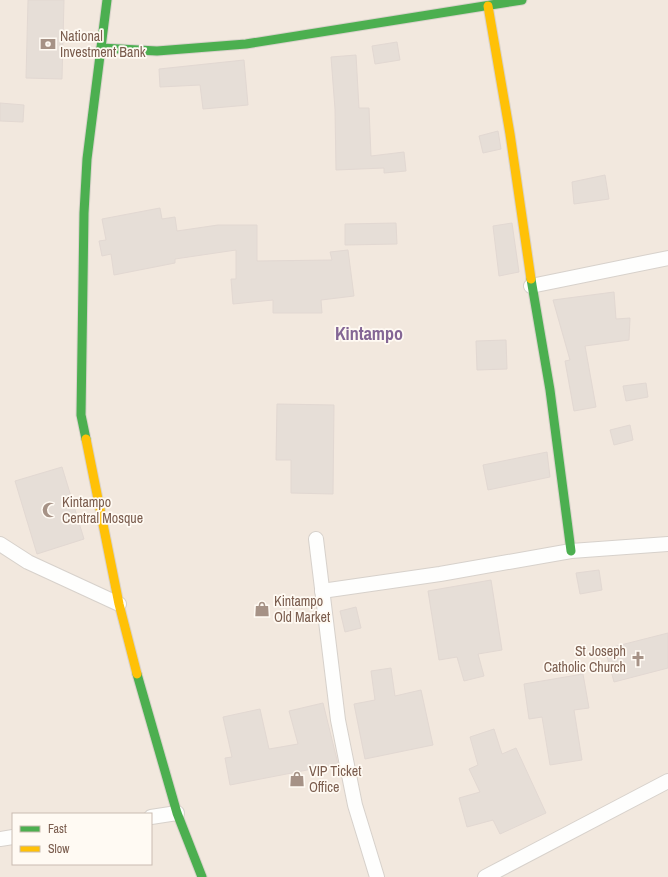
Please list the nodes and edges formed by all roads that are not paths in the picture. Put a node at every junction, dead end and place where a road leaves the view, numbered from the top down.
1 (107, 0) edge
2 (522, 0) edge
3 (488, 6) junction
4 (101, 48) junction
5 (668, 258) edge
6 (531, 286) junction
7 (316, 539) dead end
8 (0, 544) edge
9 (668, 544) edge
10 (571, 551) junction
11 (322, 591) junction
12 (118, 604) junction
13 (668, 781) edge
14 (177, 813) junction
15 (152, 817) edge
16 (12, 837) edge
17 (0, 839) edge
18 (202, 877) edge
19 (377, 877) edge
20 (485, 877) edge

1 - 4 street
2 - 3 street
3 - 4 street
3 - 6 street
4 - 12 street
5 - 6 street
6 - 10 street
7 - 11 street
8 - 12 street
9 - 10 street
10 - 11 street
11 - 19 street
12 - 14 street
13 - 20 street
14 - 15 street
14 - 18 street
16 - 17 street

